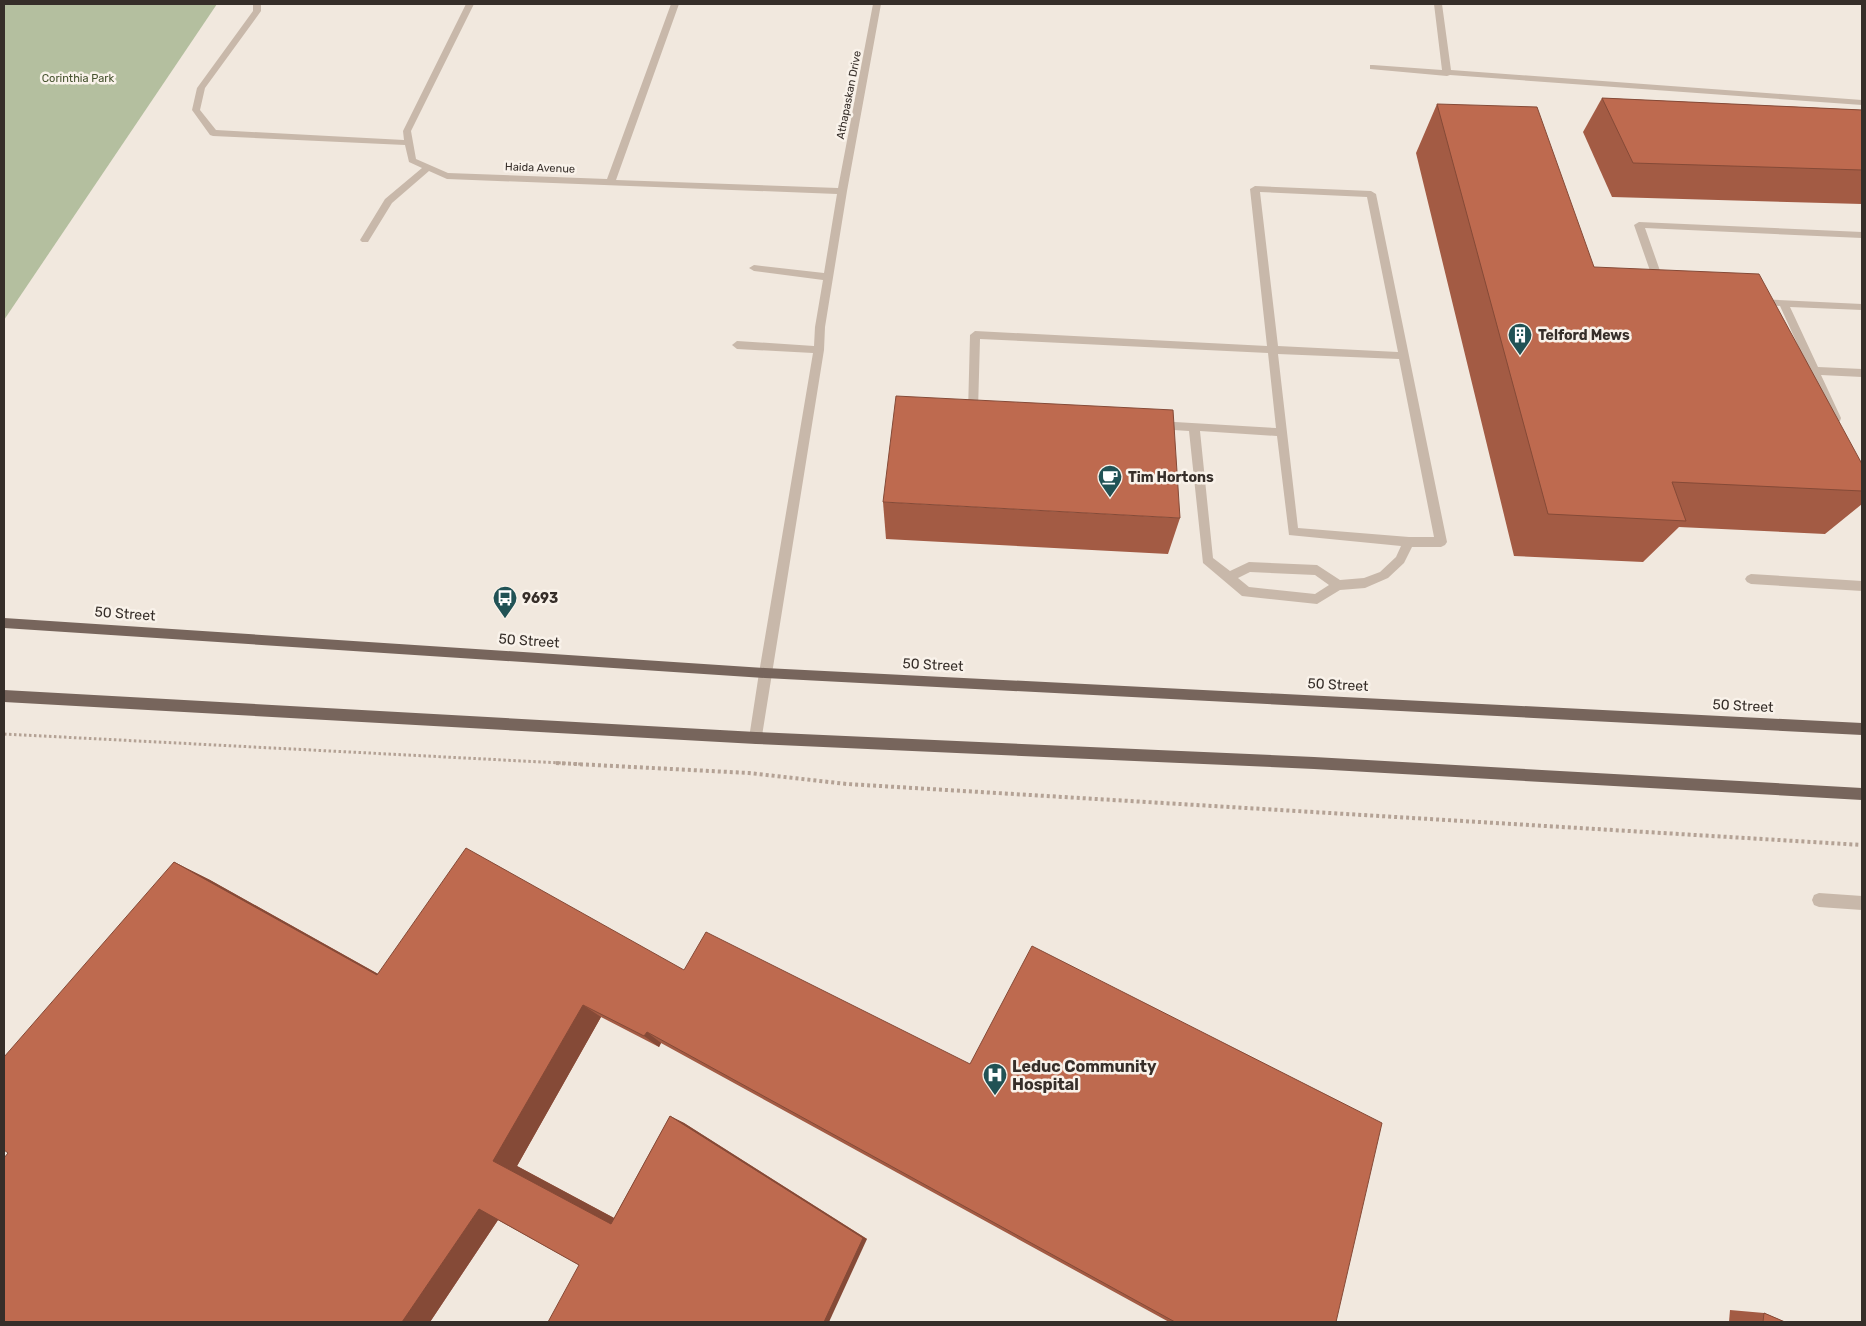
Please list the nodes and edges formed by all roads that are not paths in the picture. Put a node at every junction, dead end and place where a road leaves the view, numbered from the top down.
1 (257, 4) edge
2 (470, 4) edge
3 (675, 4) edge
4 (877, 4) edge
5 (1438, 4) edge
6 (1373, 67) dead end
7 (1447, 74) junction
8 (1862, 103) edge
9 (409, 142) junction
10 (428, 167) junction
11 (611, 181) junction
12 (842, 191) junction
13 (1862, 235) edge
14 (366, 240) dead end
15 (754, 268) dead end
16 (828, 277) junction
17 (1664, 298) edge
18 (1743, 301) edge
19 (1782, 303) junction
20 (1862, 307) edge
21 (737, 346) dead end
22 (1274, 349) junction
23 (819, 350) junction
24 (1404, 356) junction
25 (1814, 371) junction
26 (1862, 373) edge
27 (992, 414) edge
28 (1146, 424) edge
29 (1194, 428) junction
30 (1281, 432) junction
31 (1842, 432) edge
32 (1410, 542) junction
33 (1229, 578) junction
34 (1751, 580) dead end
35 (1338, 585) junction
36 (1862, 586) edge
37 (4, 623) edge
38 (765, 673) junction
39 (4, 696) edge
40 (1862, 729) edge
41 (756, 738) junction
42 (1862, 794) edge
43 (1819, 900) dead end
44 (1862, 902) edge

1 - 9 street
2 - 9 street
3 - 11 street
4 - 12 street, Athapaskan Drive
5 - 7 street
6 - 7 street
7 - 8 street
9 - 10 street, Haida Avenue
10 - 11 street, Haida Avenue
10 - 14 street
11 - 12 street, Haida Avenue
12 - 16 street, Athapaskan Drive
13 - 17 street
15 - 16 street
16 - 23 street, Athapaskan Drive
18 - 19 street
19 - 20 street
19 - 25 street
21 - 23 street
22 - 24 street
22 - 24 street
22 - 27 street
22 - 30 street
23 - 38 street, Athapaskan Drive
24 - 32 street
25 - 26 street
25 - 31 street
28 - 29 street
29 - 30 street
29 - 33 street
30 - 32 street
32 - 35 street
33 - 35 street
33 - 35 street
34 - 36 street
37 - 38 main road, 50 Street
38 - 40 main road, 50 Street
38 - 41 street, Athapaskan Drive
39 - 41 main road
41 - 42 main road
43 - 44 street

